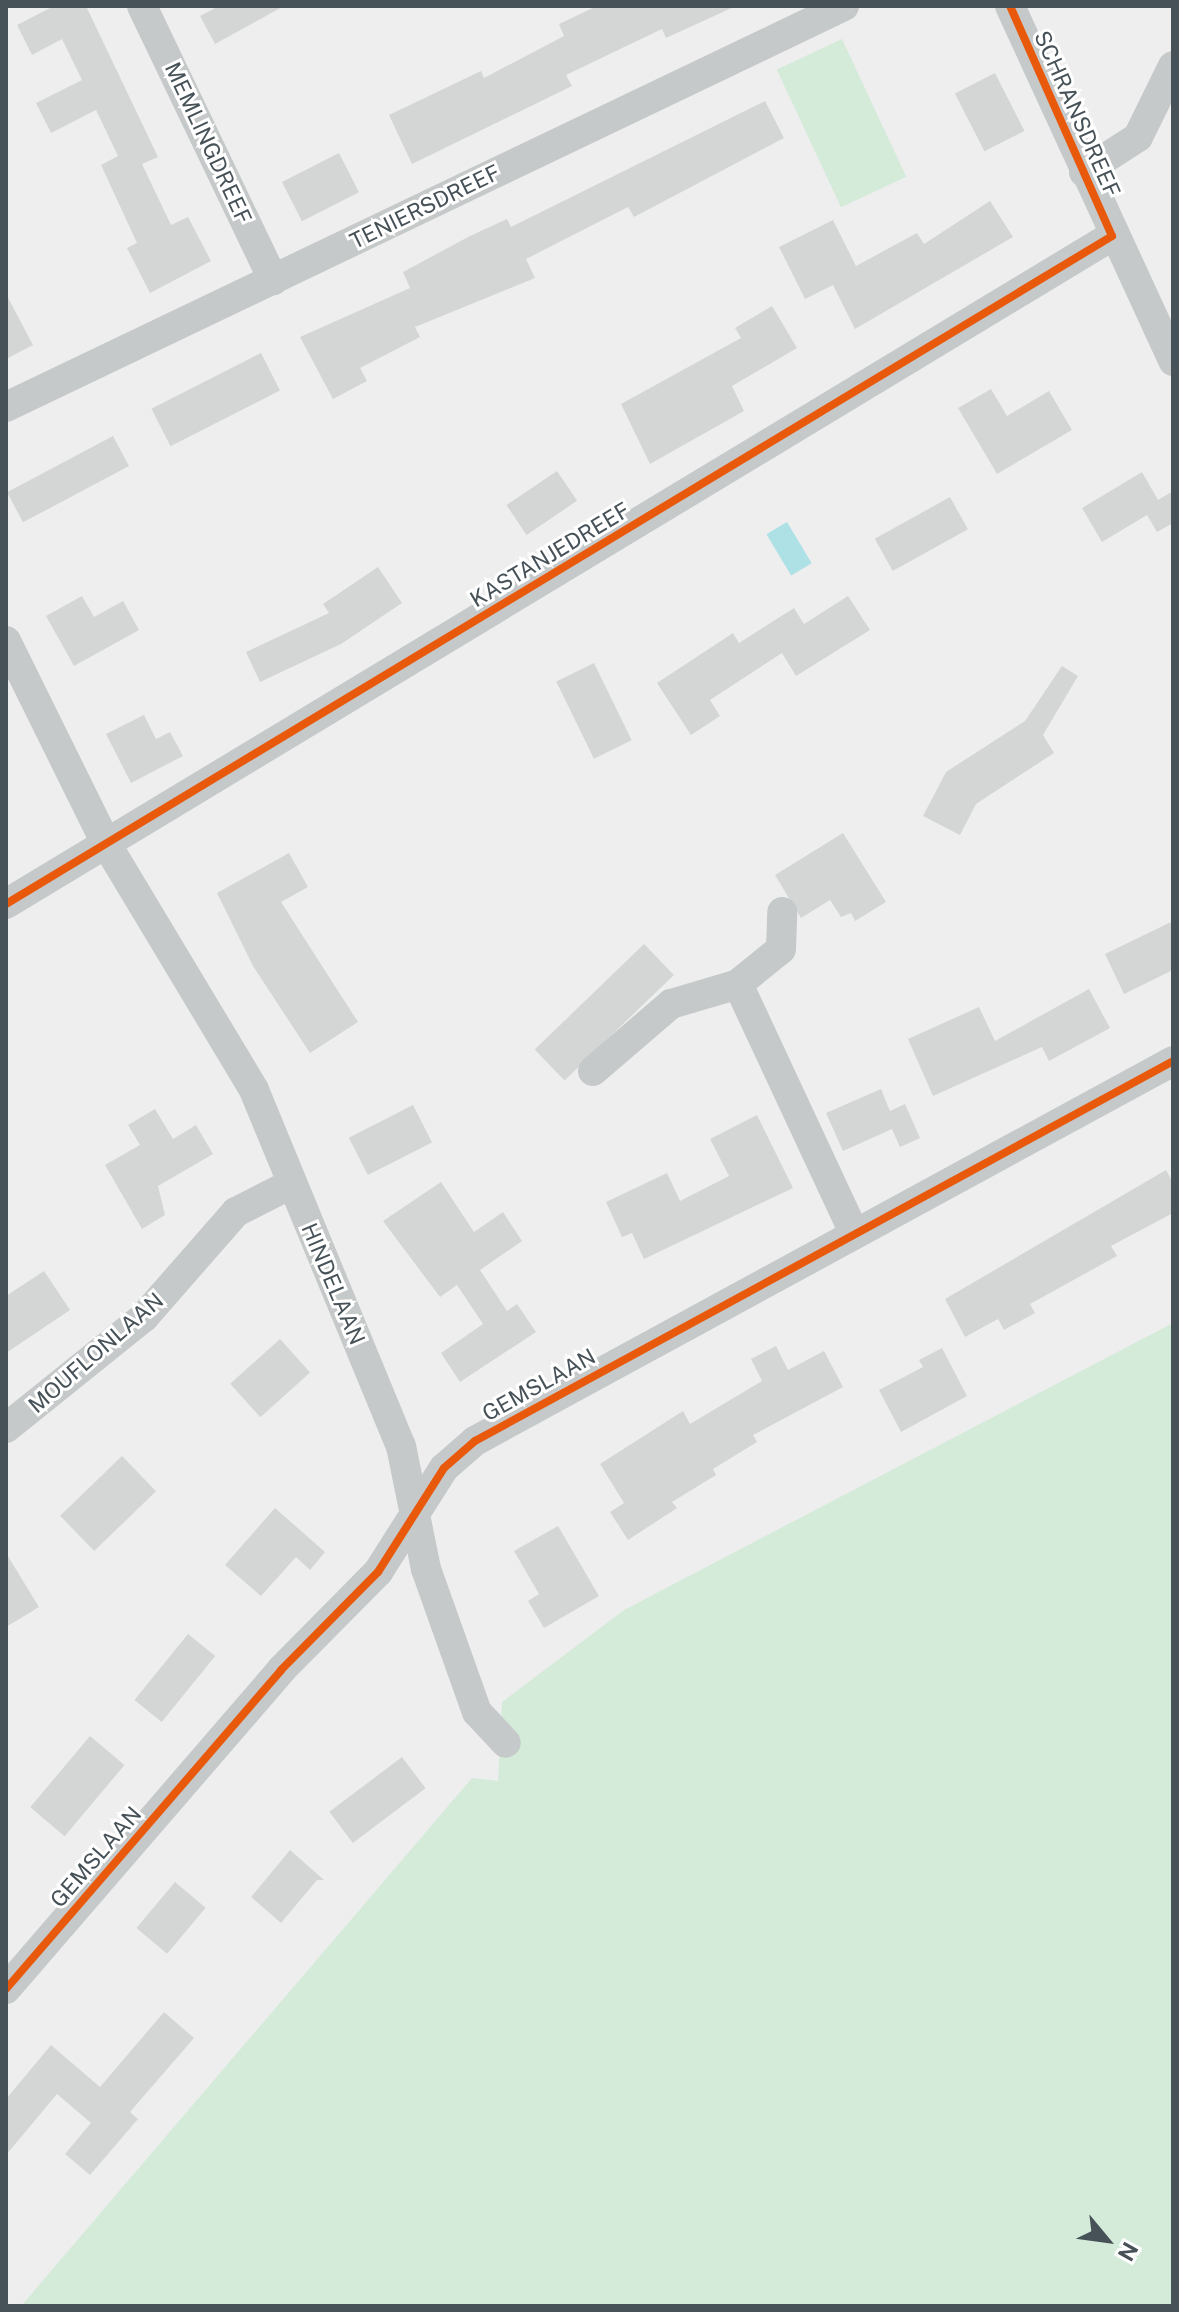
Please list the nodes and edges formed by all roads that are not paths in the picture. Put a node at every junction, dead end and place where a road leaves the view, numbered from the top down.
1 (142, 6) edge
2 (844, 6) edge
3 (1010, 6) edge
4 (1173, 66) edge
5 (1084, 172) junction
6 (1112, 236) junction
7 (273, 280) junction
8 (1173, 361) edge
9 (6, 407) edge
10 (6, 641) edge
11 (107, 845) junction
12 (6, 904) edge
13 (782, 912) dead end
14 (738, 984) junction
15 (1173, 1061) edge
16 (593, 1071) dead end
17 (291, 1184) junction
18 (853, 1231) junction
19 (6, 1428) edge
20 (416, 1521) junction
21 (506, 1743) dead end
22 (6, 1989) edge

1 - 7 street, MEMLINGDREEF
2 - 7 street, TENIERSDREEF
3 - 5 street, SCHRANSDREEF
4 - 5 street
5 - 6 street, SCHRANSDREEF
6 - 8 street, SCHRANSDREEF
6 - 11 street, KASTANJEDREEF
7 - 9 street, TENIERSDREEF
10 - 11 street, HINDELAAN
11 - 12 street, KASTANJEDREEF
11 - 17 street, HINDELAAN
13 - 14 street
14 - 16 street
14 - 18 street
15 - 18 street, GEMSLAAN
17 - 19 street, MOUFLONLAAN
17 - 20 street, HINDELAAN
18 - 20 street, GEMSLAAN
20 - 21 street, HINDELAAN
20 - 22 street, GEMSLAAN

